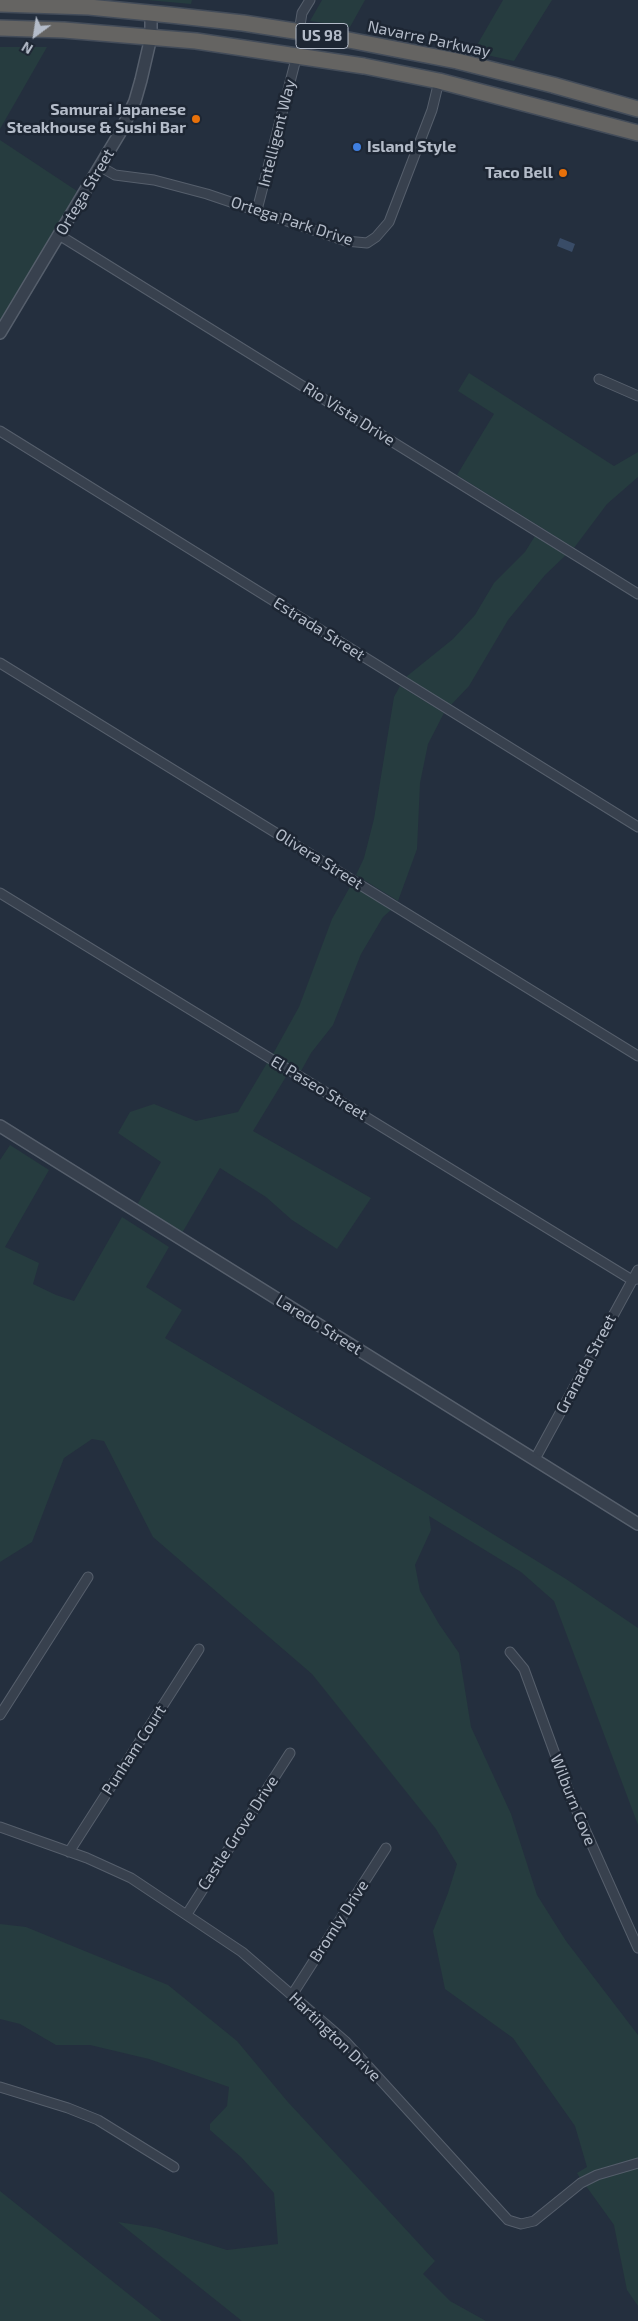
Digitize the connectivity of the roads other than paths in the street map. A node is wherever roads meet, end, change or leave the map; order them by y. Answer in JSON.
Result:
{"nodes":[{"id":1,"x":310,"y":0,"type":"edge"},
{"id":2,"x":0,"y":4,"type":"edge"},
{"id":3,"x":151,"y":13,"type":"junction"},
{"id":4,"x":0,"y":28,"type":"edge"},
{"id":5,"x":299,"y":32,"type":"junction"},
{"id":6,"x":151,"y":37,"type":"junction"},
{"id":7,"x":297,"y":55,"type":"junction"},
{"id":8,"x":439,"y":81,"type":"junction"},
{"id":9,"x":604,"y":99,"type":"junction"},
{"id":10,"x":638,"y":110,"type":"edge"},
{"id":11,"x":579,"y":116,"type":"junction"},
{"id":12,"x":638,"y":118,"type":"edge"},
{"id":13,"x":632,"y":131,"type":"edge"},
{"id":14,"x":101,"y":167,"type":"junction"},
{"id":15,"x":258,"y":210,"type":"junction"},
{"id":16,"x":59,"y":235,"type":"junction"},
{"id":17,"x":0,"y":333,"type":"edge"},
{"id":18,"x":599,"y":379,"type":"dead end"},
{"id":19,"x":638,"y":396,"type":"edge"},
{"id":20,"x":0,"y":431,"type":"edge"},
{"id":21,"x":638,"y":594,"type":"edge"},
{"id":22,"x":0,"y":663,"type":"edge"},
{"id":23,"x":638,"y":827,"type":"edge"},
{"id":24,"x":0,"y":893,"type":"edge"},
{"id":25,"x":638,"y":1056,"type":"edge"},
{"id":26,"x":0,"y":1126,"type":"edge"},
{"id":27,"x":638,"y":1270,"type":"edge"},
{"id":28,"x":635,"y":1279,"type":"edge"},
{"id":29,"x":535,"y":1459,"type":"junction"},
{"id":30,"x":638,"y":1524,"type":"edge"},
{"id":31,"x":88,"y":1577,"type":"dead end"},
{"id":32,"x":199,"y":1649,"type":"dead end"},
{"id":33,"x":510,"y":1652,"type":"dead end"},
{"id":34,"x":0,"y":1715,"type":"edge"},
{"id":35,"x":290,"y":1753,"type":"dead end"},
{"id":36,"x":0,"y":1827,"type":"edge"},
{"id":37,"x":386,"y":1848,"type":"dead end"},
{"id":38,"x":69,"y":1852,"type":"junction"},
{"id":39,"x":186,"y":1914,"type":"junction"},
{"id":40,"x":638,"y":1948,"type":"edge"},
{"id":41,"x":292,"y":1995,"type":"junction"},
{"id":42,"x":0,"y":2087,"type":"edge"},
{"id":43,"x":638,"y":2163,"type":"edge"},
{"id":44,"x":174,"y":2167,"type":"dead end"}],
"edges":[{"from":1,"to":5,"type":"street"},
{"from":2,"to":3,"type":"highway","name":"Navarre Parkway","number":"US 98"},
{"from":3,"to":5,"type":"highway","name":"Navarre Parkway","number":"US 98"},
{"from":3,"to":6,"type":"street","name":"Ortega Street"},
{"from":4,"to":6,"type":"highway","number":"US 98"},
{"from":5,"to":9,"type":"highway","name":"Navarre Parkway","number":"US 98"},
{"from":6,"to":7,"type":"highway","number":"US 98"},
{"from":6,"to":14,"type":"street","name":"Ortega Street"},
{"from":7,"to":8,"type":"highway","number":"US 98"},
{"from":7,"to":15,"type":"street","name":"Intelligent Way"},
{"from":8,"to":11,"type":"highway","number":"US 98"},
{"from":8,"to":15,"type":"street","name":"Ortega Park Drive"},
{"from":9,"to":10,"type":"highway","name":"Navarre Parkway","number":"US 98"},
{"from":9,"to":11,"type":"highway"},
{"from":11,"to":13,"type":"highway","number":"US 98"},
{"from":12,"to":13,"type":"highway"},
{"from":14,"to":15,"type":"street","name":"Ortega Park Drive"},
{"from":14,"to":16,"type":"street","name":"Ortega Street"},
{"from":16,"to":17,"type":"street","name":"Ortega Street"},
{"from":16,"to":21,"type":"street","name":"Rio Vista Drive"},
{"from":18,"to":19,"type":"street"},
{"from":20,"to":23,"type":"street","name":"Estrada Street"},
{"from":22,"to":25,"type":"street","name":"Olivera Street"},
{"from":24,"to":28,"type":"street","name":"El Paseo Street"},
{"from":26,"to":29,"type":"street","name":"Laredo Street"},
{"from":27,"to":28,"type":"street","name":"Granada Street"},
{"from":28,"to":29,"type":"street","name":"Granada Street"},
{"from":29,"to":30,"type":"street","name":"Laredo Street"},
{"from":31,"to":34,"type":"street"},
{"from":32,"to":38,"type":"street","name":"Punham Court"},
{"from":33,"to":40,"type":"street","name":"Wilburn Cove"},
{"from":35,"to":39,"type":"street","name":"Castle Grove Drive"},
{"from":36,"to":38,"type":"street","name":"Hartington Drive"},
{"from":37,"to":41,"type":"street","name":"Bromly Drive"},
{"from":38,"to":39,"type":"street","name":"Hartington Drive"},
{"from":39,"to":41,"type":"street","name":"Hartington Drive"},
{"from":41,"to":43,"type":"street","name":"Hartington Drive"},
{"from":42,"to":44,"type":"street"}]}
